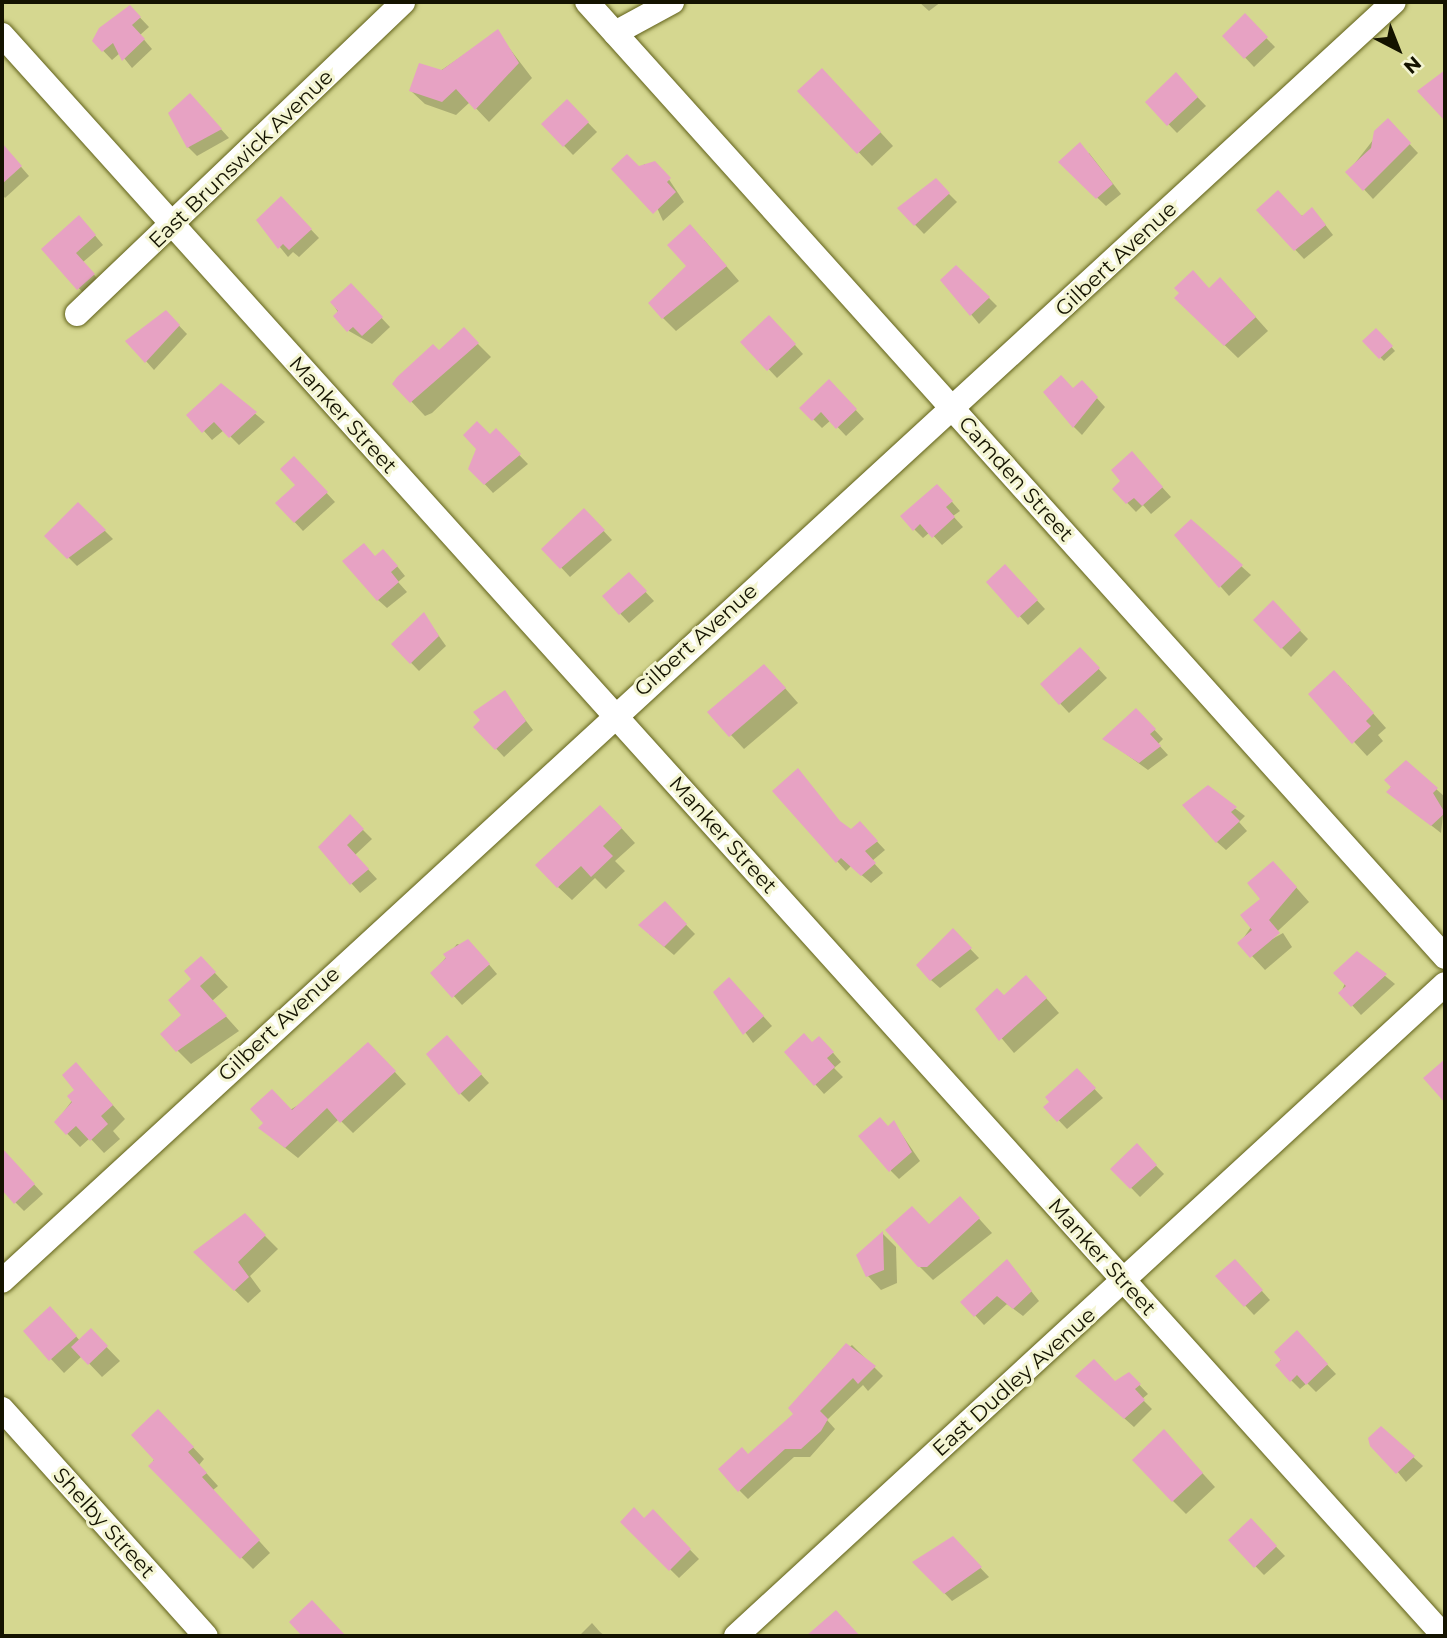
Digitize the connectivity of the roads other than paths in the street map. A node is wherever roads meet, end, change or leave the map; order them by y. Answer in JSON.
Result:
{"nodes":[{"id":1,"x":403,"y":2,"type":"edge"},
{"id":2,"x":587,"y":2,"type":"edge"},
{"id":3,"x":672,"y":2,"type":"edge"},
{"id":4,"x":1394,"y":2,"type":"edge"},
{"id":5,"x":615,"y":33,"type":"junction"},
{"id":6,"x":2,"y":35,"type":"edge"},
{"id":7,"x":173,"y":226,"type":"junction"},
{"id":8,"x":77,"y":314,"type":"dead end"},
{"id":9,"x":953,"y":409,"type":"junction"},
{"id":10,"x":614,"y":714,"type":"junction"},
{"id":11,"x":1445,"y":957,"type":"edge"},
{"id":12,"x":1445,"y":984,"type":"edge"},
{"id":13,"x":2,"y":1281,"type":"edge"},
{"id":14,"x":1124,"y":1281,"type":"junction"},
{"id":15,"x":2,"y":1409,"type":"edge"},
{"id":16,"x":206,"y":1636,"type":"edge"},
{"id":17,"x":736,"y":1636,"type":"edge"},
{"id":18,"x":1444,"y":1636,"type":"edge"}],
"edges":[{"from":1,"to":7,"type":"street","name":"East Brunswick Avenue"},
{"from":2,"to":5,"type":"street","name":"Camden Street"},
{"from":3,"to":5,"type":"street"},
{"from":4,"to":9,"type":"street","name":"Gilbert Avenue"},
{"from":5,"to":9,"type":"street","name":"Camden Street"},
{"from":6,"to":7,"type":"street","name":"Manker Street"},
{"from":7,"to":8,"type":"street","name":"East Brunswick Avenue"},
{"from":7,"to":10,"type":"street","name":"Manker Street"},
{"from":9,"to":10,"type":"street","name":"Gilbert Avenue"},
{"from":9,"to":11,"type":"street","name":"Camden Street"},
{"from":10,"to":13,"type":"street","name":"Gilbert Avenue"},
{"from":10,"to":14,"type":"street","name":"Manker Street"},
{"from":12,"to":14,"type":"street","name":"East Dudley Avenue"},
{"from":14,"to":17,"type":"street","name":"East Dudley Avenue"},
{"from":14,"to":18,"type":"street","name":"Manker Street"},
{"from":15,"to":16,"type":"street","name":"Shelby Street"}]}
